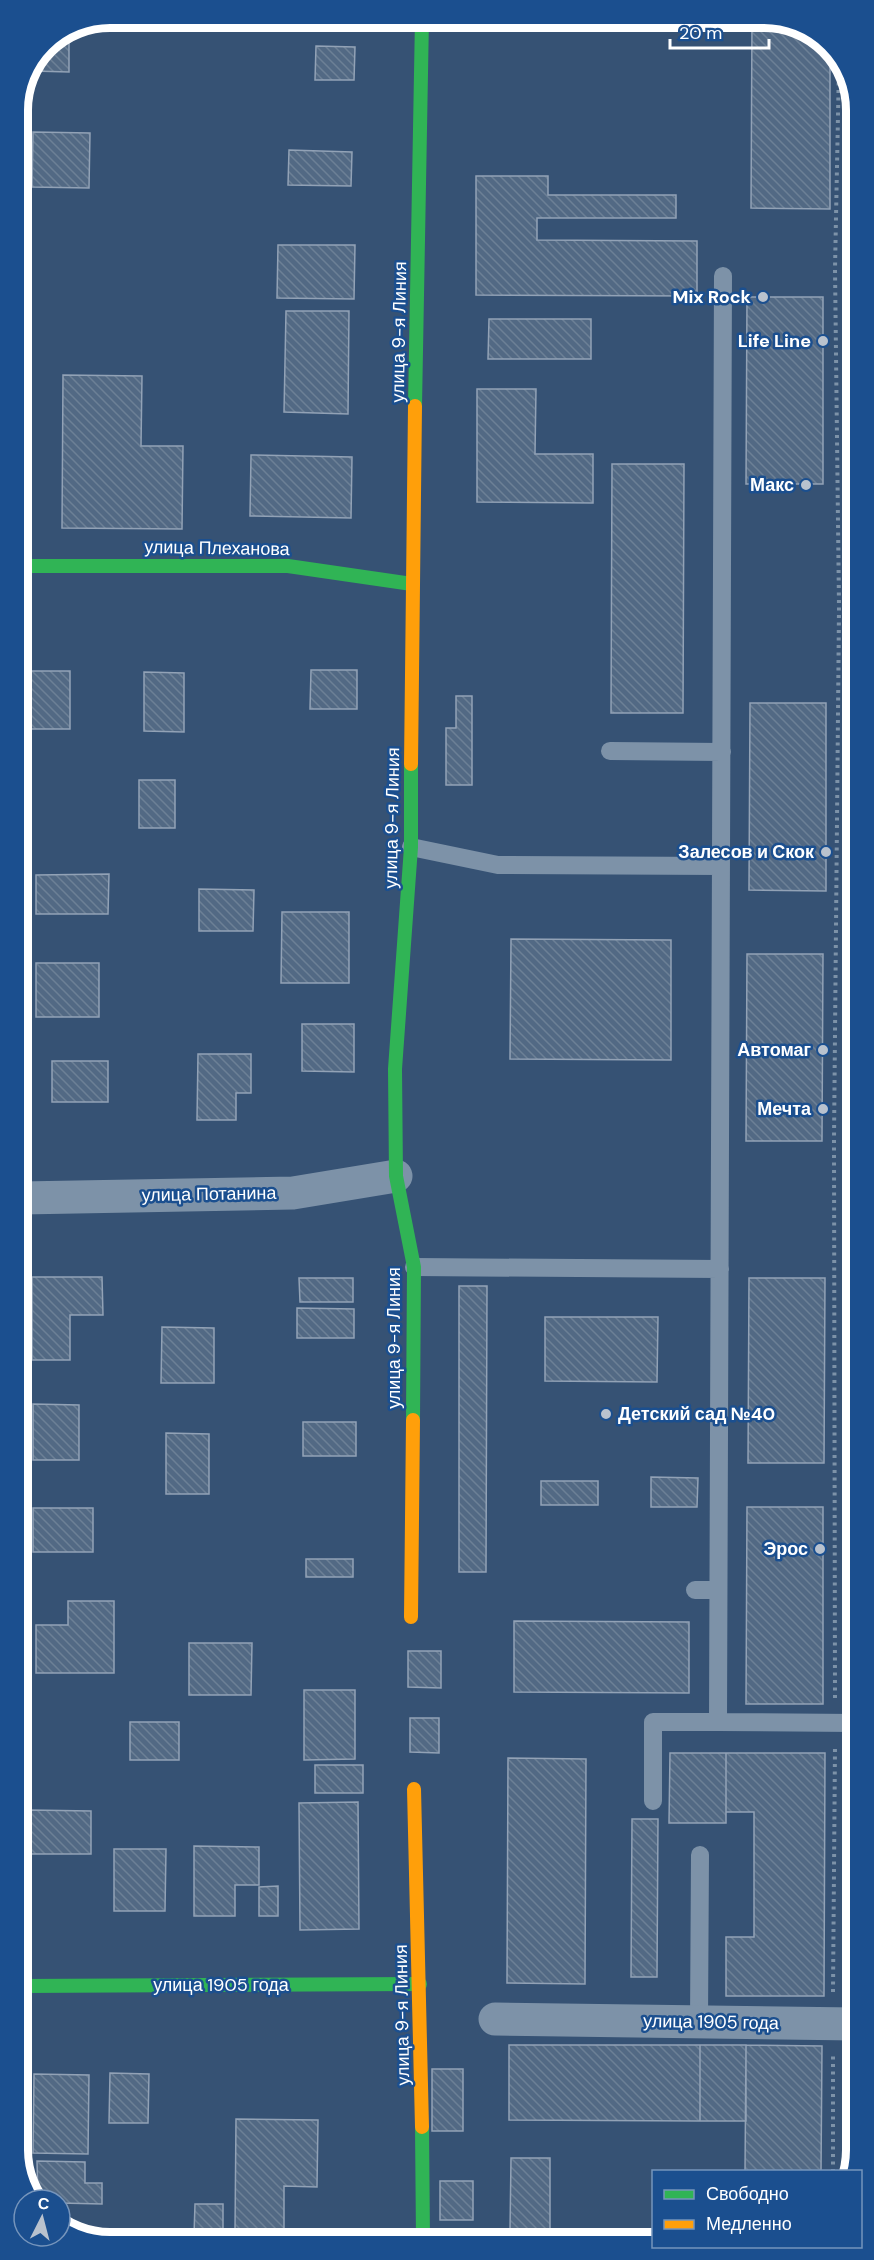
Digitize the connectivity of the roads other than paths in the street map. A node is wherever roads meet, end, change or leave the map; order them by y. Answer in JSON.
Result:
{"nodes":[{"id":1,"x":422,"y":28,"type":"edge"},
{"id":2,"x":723,"y":276,"type":"dead end"},
{"id":3,"x":29,"y":566,"type":"edge"},
{"id":4,"x":412,"y":584,"type":"junction"},
{"id":5,"x":610,"y":751,"type":"dead end"},
{"id":6,"x":722,"y":752,"type":"junction"},
{"id":7,"x":411,"y":847,"type":"junction"},
{"id":8,"x":721,"y":866,"type":"junction"},
{"id":9,"x":396,"y":1176,"type":"junction"},
{"id":10,"x":28,"y":1198,"type":"edge"},
{"id":11,"x":414,"y":1267,"type":"junction"},
{"id":12,"x":720,"y":1269,"type":"junction"},
{"id":13,"x":695,"y":1590,"type":"dead end"},
{"id":14,"x":718,"y":1590,"type":"junction"},
{"id":15,"x":411,"y":1617,"type":"dead end"},
{"id":16,"x":718,"y":1722,"type":"junction"},
{"id":17,"x":846,"y":1723,"type":"edge"},
{"id":18,"x":414,"y":1789,"type":"dead end"},
{"id":19,"x":653,"y":1801,"type":"dead end"},
{"id":20,"x":700,"y":1855,"type":"dead end"},
{"id":21,"x":420,"y":1984,"type":"junction"},
{"id":22,"x":28,"y":1986,"type":"edge"},
{"id":23,"x":495,"y":2019,"type":"dead end"},
{"id":24,"x":699,"y":2022,"type":"junction"},
{"id":25,"x":844,"y":2024,"type":"edge"},
{"id":26,"x":423,"y":2231,"type":"edge"}],
"edges":[{"from":1,"to":4,"type":"street","name":"улица 9-я Линия"},
{"from":2,"to":6,"type":"lane"},
{"from":3,"to":4,"type":"street","name":"улица Плеханова"},
{"from":4,"to":7,"type":"street","name":"улица 9-я Линия"},
{"from":5,"to":6,"type":"lane"},
{"from":6,"to":8,"type":"lane"},
{"from":7,"to":8,"type":"lane"},
{"from":7,"to":9,"type":"street","name":"улица 9-я Линия"},
{"from":8,"to":12,"type":"lane"},
{"from":9,"to":10,"type":"street","name":"улица Потанина"},
{"from":9,"to":11,"type":"street","name":"улица 9-я Линия"},
{"from":11,"to":12,"type":"lane"},
{"from":11,"to":15,"type":"street","name":"улица 9-я Линия"},
{"from":12,"to":14,"type":"lane"},
{"from":13,"to":14,"type":"lane"},
{"from":14,"to":16,"type":"lane"},
{"from":16,"to":17,"type":"lane"},
{"from":16,"to":19,"type":"lane"},
{"from":18,"to":21,"type":"street","name":"улица 9-я Линия"},
{"from":20,"to":24,"type":"lane"},
{"from":21,"to":22,"type":"street","name":"улица 1905 года"},
{"from":21,"to":26,"type":"street","name":"улица 9-я Линия"},
{"from":23,"to":24,"type":"street","name":"улица 1905 года"},
{"from":24,"to":25,"type":"street","name":"улица 1905 года"}]}
